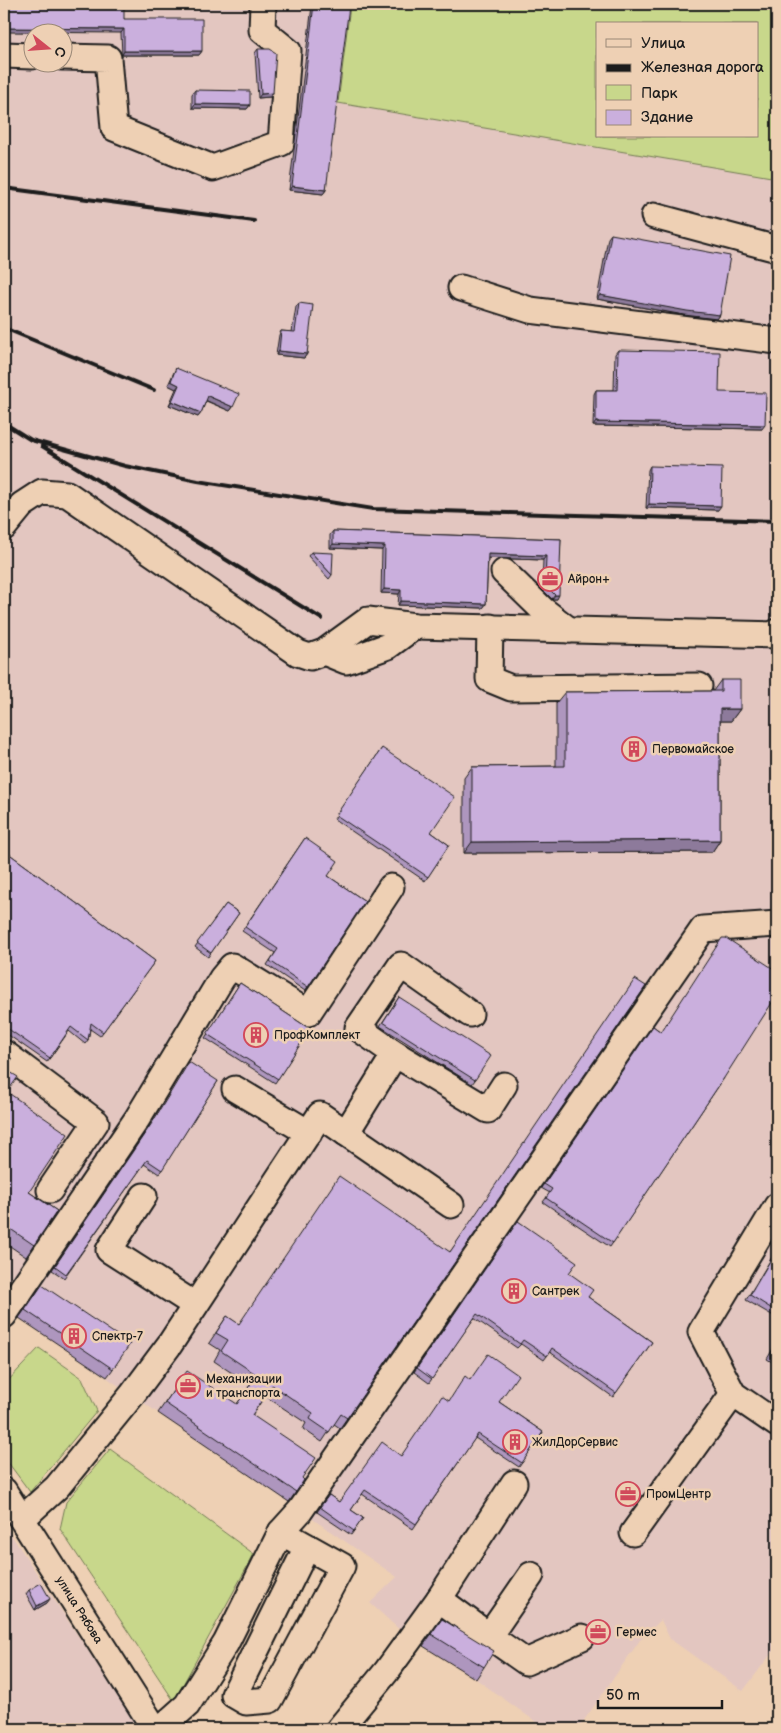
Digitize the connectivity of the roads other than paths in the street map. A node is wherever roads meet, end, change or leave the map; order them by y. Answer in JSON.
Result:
{"nodes":[{"id":1,"x":263,"y":4,"type":"edge"},
{"id":2,"x":4,"y":56,"type":"edge"},
{"id":3,"x":22,"y":56,"type":"edge"},
{"id":4,"x":72,"y":57,"type":"edge"},
{"id":5,"x":654,"y":216,"type":"dead end"},
{"id":6,"x":777,"y":249,"type":"edge"},
{"id":7,"x":461,"y":288,"type":"dead end"},
{"id":8,"x":777,"y":341,"type":"edge"},
{"id":9,"x":4,"y":527,"type":"edge"},
{"id":10,"x":504,"y":572,"type":"dead end"},
{"id":11,"x":490,"y":627,"type":"junction"},
{"id":12,"x":569,"y":630,"type":"junction"},
{"id":13,"x":777,"y":633,"type":"edge"},
{"id":14,"x":700,"y":686,"type":"dead end"},
{"id":15,"x":391,"y":887,"type":"dead end"},
{"id":16,"x":777,"y":924,"type":"edge"},
{"id":17,"x":470,"y":1014,"type":"dead end"},
{"id":18,"x":4,"y":1053,"type":"edge"},
{"id":19,"x":395,"y":1054,"type":"junction"},
{"id":20,"x":504,"y":1085,"type":"dead end"},
{"id":21,"x":235,"y":1089,"type":"dead end"},
{"id":22,"x":309,"y":1133,"type":"junction"},
{"id":23,"x":346,"y":1133,"type":"junction"},
{"id":24,"x":50,"y":1190,"type":"dead end"},
{"id":25,"x":144,"y":1196,"type":"dead end"},
{"id":26,"x":451,"y":1205,"type":"dead end"},
{"id":27,"x":777,"y":1206,"type":"edge"},
{"id":28,"x":195,"y":1305,"type":"junction"},
{"id":29,"x":4,"y":1315,"type":"edge"},
{"id":30,"x":733,"y":1394,"type":"junction"},
{"id":31,"x":777,"y":1424,"type":"edge"},
{"id":32,"x":514,"y":1482,"type":"dead end"},
{"id":33,"x":4,"y":1491,"type":"edge"},
{"id":34,"x":22,"y":1519,"type":"junction"},
{"id":35,"x":281,"y":1532,"type":"junction"},
{"id":36,"x":633,"y":1533,"type":"dead end"},
{"id":37,"x":307,"y":1546,"type":"junction"},
{"id":38,"x":531,"y":1575,"type":"dead end"},
{"id":39,"x":439,"y":1599,"type":"junction"},
{"id":40,"x":489,"y":1636,"type":"junction"},
{"id":41,"x":582,"y":1637,"type":"dead end"},
{"id":42,"x":155,"y":1729,"type":"edge"},
{"id":43,"x":160,"y":1729,"type":"edge"},
{"id":44,"x":339,"y":1729,"type":"edge"}],
"edges":[{"from":1,"to":4,"type":"street"},
{"from":2,"to":3,"type":"street"},
{"from":5,"to":6,"type":"street"},
{"from":7,"to":8,"type":"street"},
{"from":9,"to":11,"type":"street"},
{"from":10,"to":12,"type":"street"},
{"from":11,"to":12,"type":"street"},
{"from":11,"to":14,"type":"street"},
{"from":12,"to":13,"type":"street"},
{"from":15,"to":29,"type":"street"},
{"from":16,"to":35,"type":"street"},
{"from":17,"to":19,"type":"street"},
{"from":18,"to":24,"type":"street"},
{"from":19,"to":20,"type":"street"},
{"from":19,"to":23,"type":"street"},
{"from":21,"to":22,"type":"street"},
{"from":22,"to":23,"type":"street"},
{"from":22,"to":28,"type":"street"},
{"from":23,"to":26,"type":"street"},
{"from":25,"to":28,"type":"street"},
{"from":27,"to":30,"type":"street"},
{"from":28,"to":34,"type":"street"},
{"from":30,"to":31,"type":"street"},
{"from":30,"to":36,"type":"street"},
{"from":32,"to":39,"type":"street"},
{"from":33,"to":34,"type":"street","name":"улица Рябова"},
{"from":34,"to":42,"type":"street","name":"улица Рябова"},
{"from":35,"to":37,"type":"street"},
{"from":35,"to":43,"type":"street"},
{"from":37,"to":37,"type":"street"},
{"from":38,"to":40,"type":"street"},
{"from":39,"to":40,"type":"street"},
{"from":39,"to":44,"type":"street"},
{"from":40,"to":41,"type":"street"}]}
